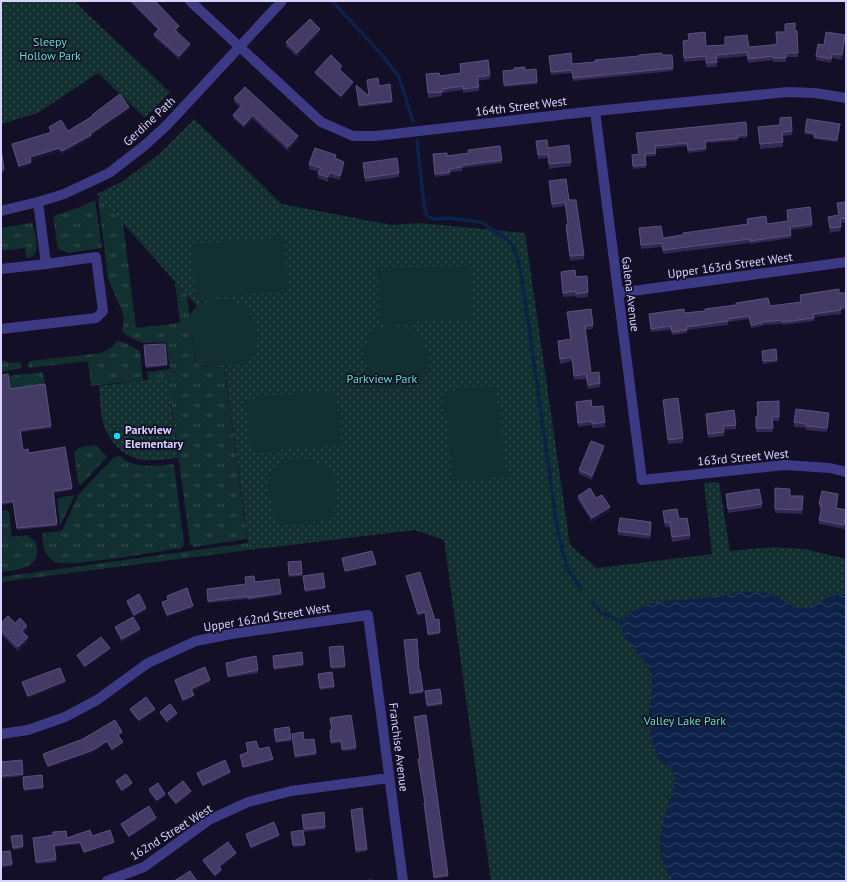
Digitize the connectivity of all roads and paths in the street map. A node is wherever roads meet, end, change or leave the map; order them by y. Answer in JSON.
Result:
{"nodes":[{"id":1,"x":190,"y":1,"type":"edge"},
{"id":2,"x":282,"y":1,"type":"edge"},
{"id":3,"x":239,"y":47,"type":"junction"},
{"id":4,"x":842,"y":97,"type":"edge"},
{"id":5,"x":595,"y":111,"type":"junction"},
{"id":6,"x":38,"y":202,"type":"junction"},
{"id":7,"x":1,"y":211,"type":"edge"},
{"id":8,"x":846,"y":262,"type":"edge"},
{"id":9,"x":46,"y":264,"type":"junction"},
{"id":10,"x":1,"y":269,"type":"edge"},
{"id":11,"x":618,"y":293,"type":"junction"},
{"id":12,"x":1,"y":329,"type":"edge"},
{"id":13,"x":846,"y":472,"type":"edge"},
{"id":14,"x":642,"y":480,"type":"joint"},
{"id":15,"x":368,"y":616,"type":"joint"},
{"id":16,"x":1,"y":734,"type":"edge"},
{"id":17,"x":390,"y":778,"type":"junction"},
{"id":18,"x":107,"y":881,"type":"edge"},
{"id":19,"x":403,"y":881,"type":"edge"}],
"edges":[{"from":1,"to":3,"type":"street","name":"164th Street West"},
{"from":2,"to":3,"type":"street","name":"Gerdine Path"},
{"from":3,"to":5,"type":"street","name":"164th Street West"},
{"from":3,"to":6,"type":"street","name":"Gerdine Path"},
{"from":4,"to":5,"type":"street","name":"164th Street West"},
{"from":5,"to":11,"type":"street","name":"Galena Avenue"},
{"from":6,"to":7,"type":"street","name":"Gerdine Path"},
{"from":6,"to":9,"type":"street"},
{"from":8,"to":11,"type":"street","name":"Upper 163rd Street West"},
{"from":9,"to":10,"type":"street"},
{"from":9,"to":12,"type":"street"},
{"from":11,"to":14,"type":"street","name":"Galena Avenue"},
{"from":13,"to":14,"type":"street","name":"163rd Street West"},
{"from":15,"to":16,"type":"street","name":"Upper 162nd Street West"},
{"from":15,"to":17,"type":"street","name":"Franchise Avenue"},
{"from":17,"to":18,"type":"street","name":"162nd Street West"},
{"from":17,"to":19,"type":"street","name":"Franchise Avenue"}]}
